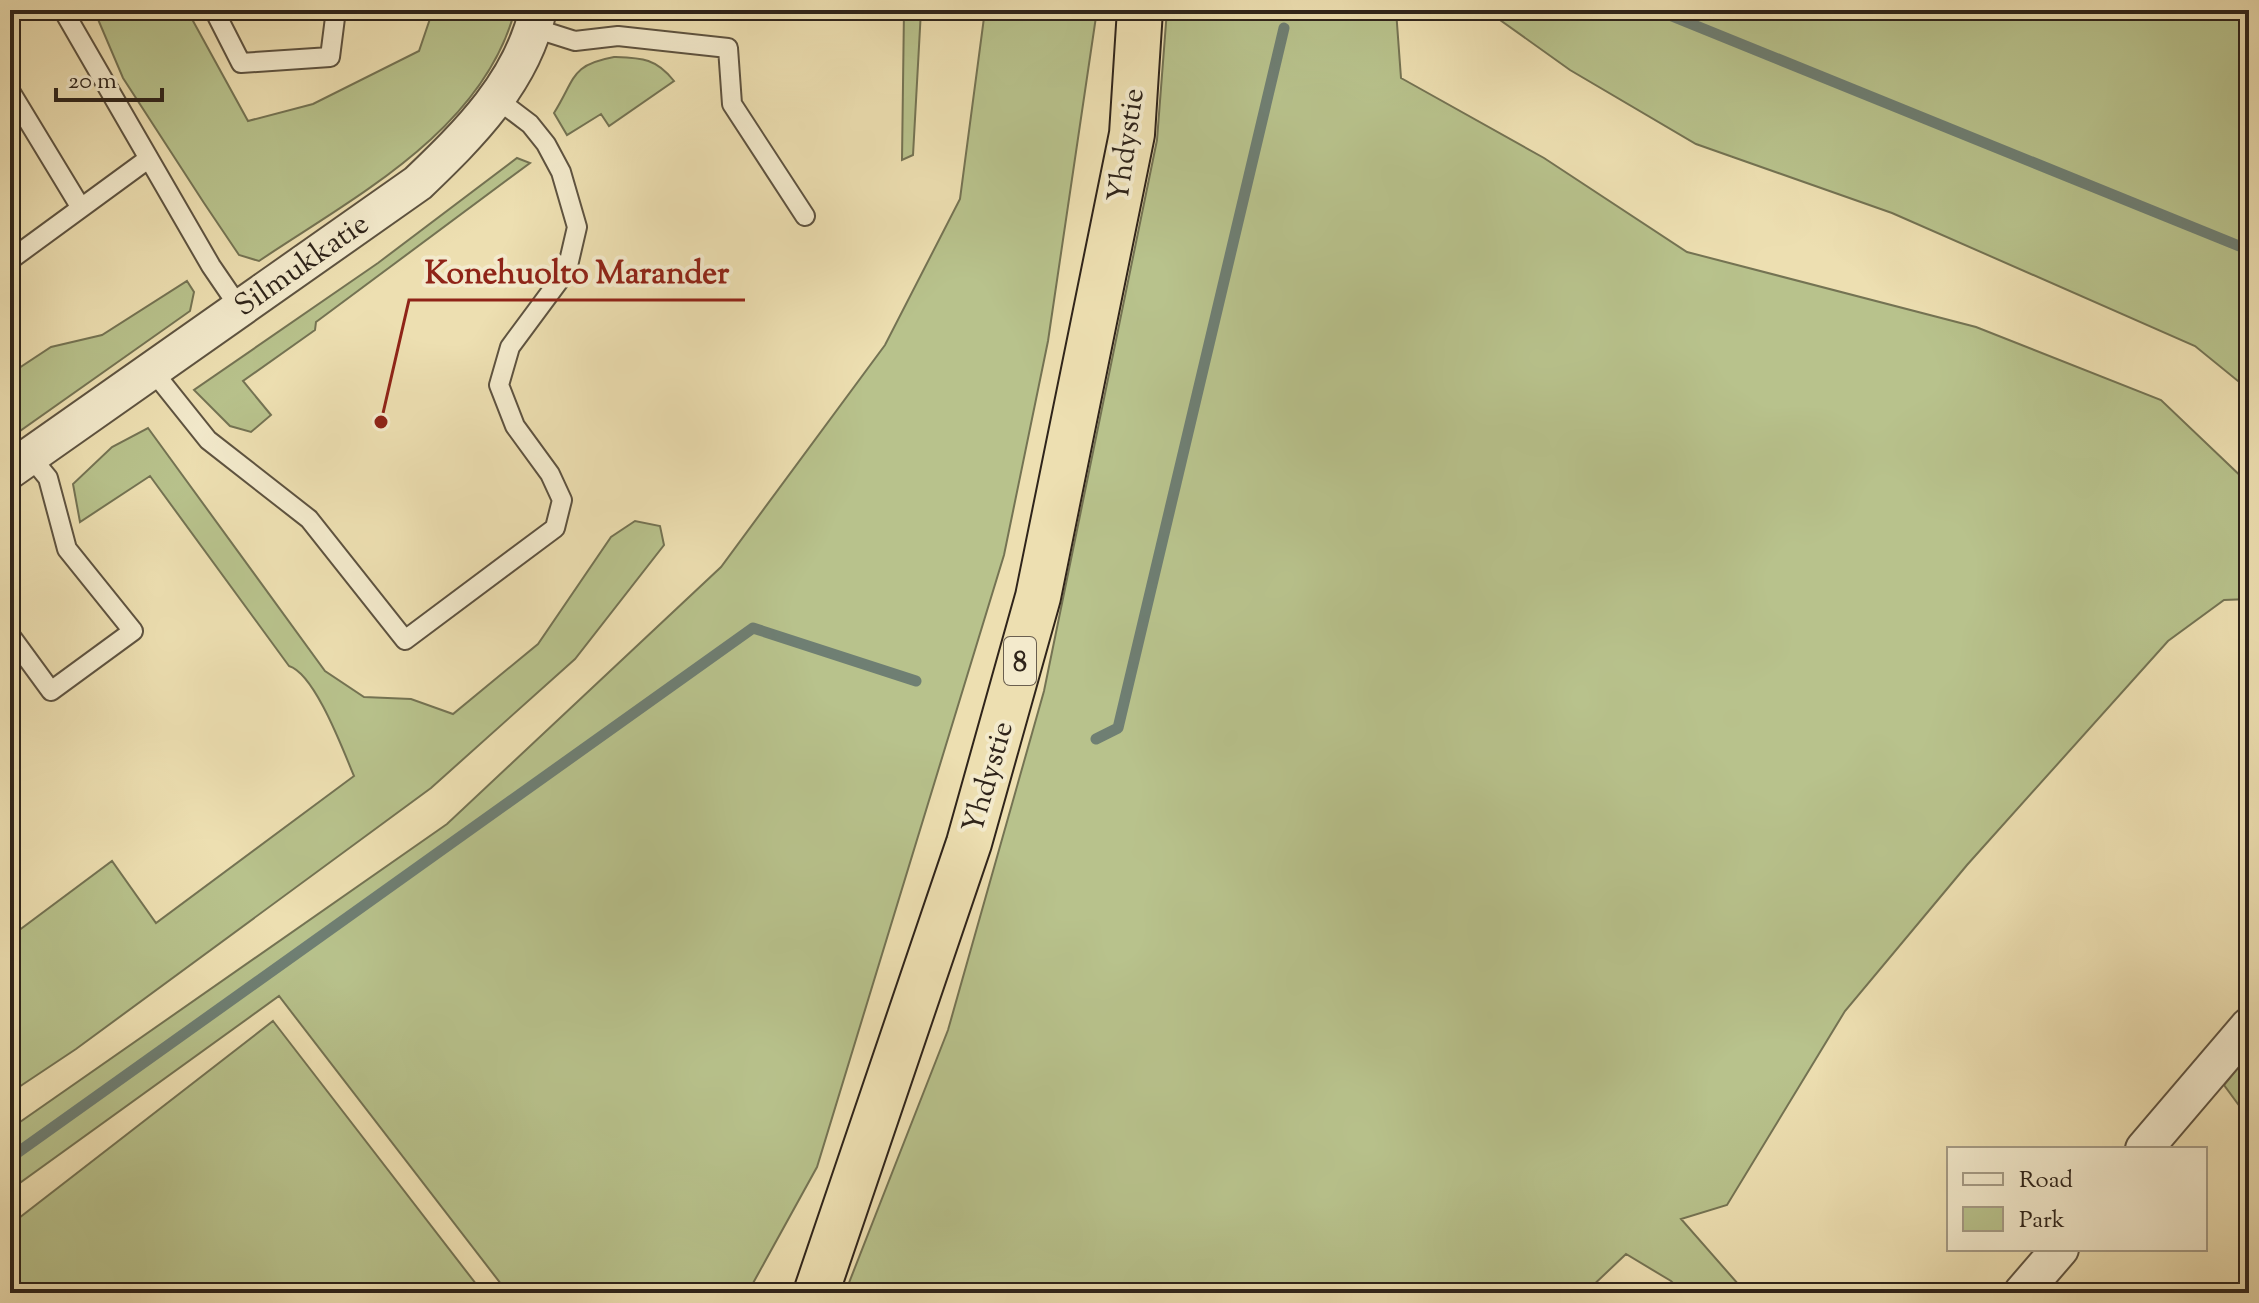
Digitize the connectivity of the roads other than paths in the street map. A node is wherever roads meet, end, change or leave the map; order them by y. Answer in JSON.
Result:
{"nodes":[{"id":1,"x":63,"y":10,"type":"edge"},
{"id":2,"x":214,"y":10,"type":"edge"},
{"id":3,"x":336,"y":10,"type":"edge"},
{"id":4,"x":1140,"y":10,"type":"edge"},
{"id":5,"x":536,"y":19,"type":"edge"},
{"id":6,"x":10,"y":91,"type":"edge"},
{"id":7,"x":497,"y":99,"type":"junction"},
{"id":8,"x":148,"y":159,"type":"junction"},
{"id":9,"x":81,"y":208,"type":"junction"},
{"id":10,"x":805,"y":216,"type":"dead end"},
{"id":11,"x":10,"y":260,"type":"edge"},
{"id":12,"x":239,"y":307,"type":"junction"},
{"id":13,"x":152,"y":370,"type":"junction"},
{"id":14,"x":20,"y":463,"type":"edge"},
{"id":15,"x":10,"y":635,"type":"edge"},
{"id":16,"x":2249,"y":1026,"type":"edge"},
{"id":17,"x":2146,"y":1147,"type":"edge"},
{"id":18,"x":2058,"y":1251,"type":"edge"},
{"id":19,"x":816,"y":1293,"type":"edge"},
{"id":20,"x":2022,"y":1293,"type":"edge"}],
"edges":[{"from":1,"to":8,"type":"lane"},
{"from":2,"to":3,"type":"lane"},
{"from":4,"to":19,"type":"highway","name":"Yhdystie","number":"8"},
{"from":5,"to":7,"type":"street","name":"Silmukkatie"},
{"from":5,"to":10,"type":"lane"},
{"from":6,"to":9,"type":"lane"},
{"from":7,"to":12,"type":"street","name":"Silmukkatie"},
{"from":7,"to":13,"type":"lane"},
{"from":8,"to":9,"type":"lane"},
{"from":8,"to":12,"type":"lane"},
{"from":9,"to":11,"type":"lane"},
{"from":12,"to":13,"type":"street","name":"Silmukkatie"},
{"from":13,"to":14,"type":"street","name":"Silmukkatie"},
{"from":14,"to":15,"type":"lane"},
{"from":16,"to":17,"type":"street"},
{"from":18,"to":20,"type":"street"}]}
